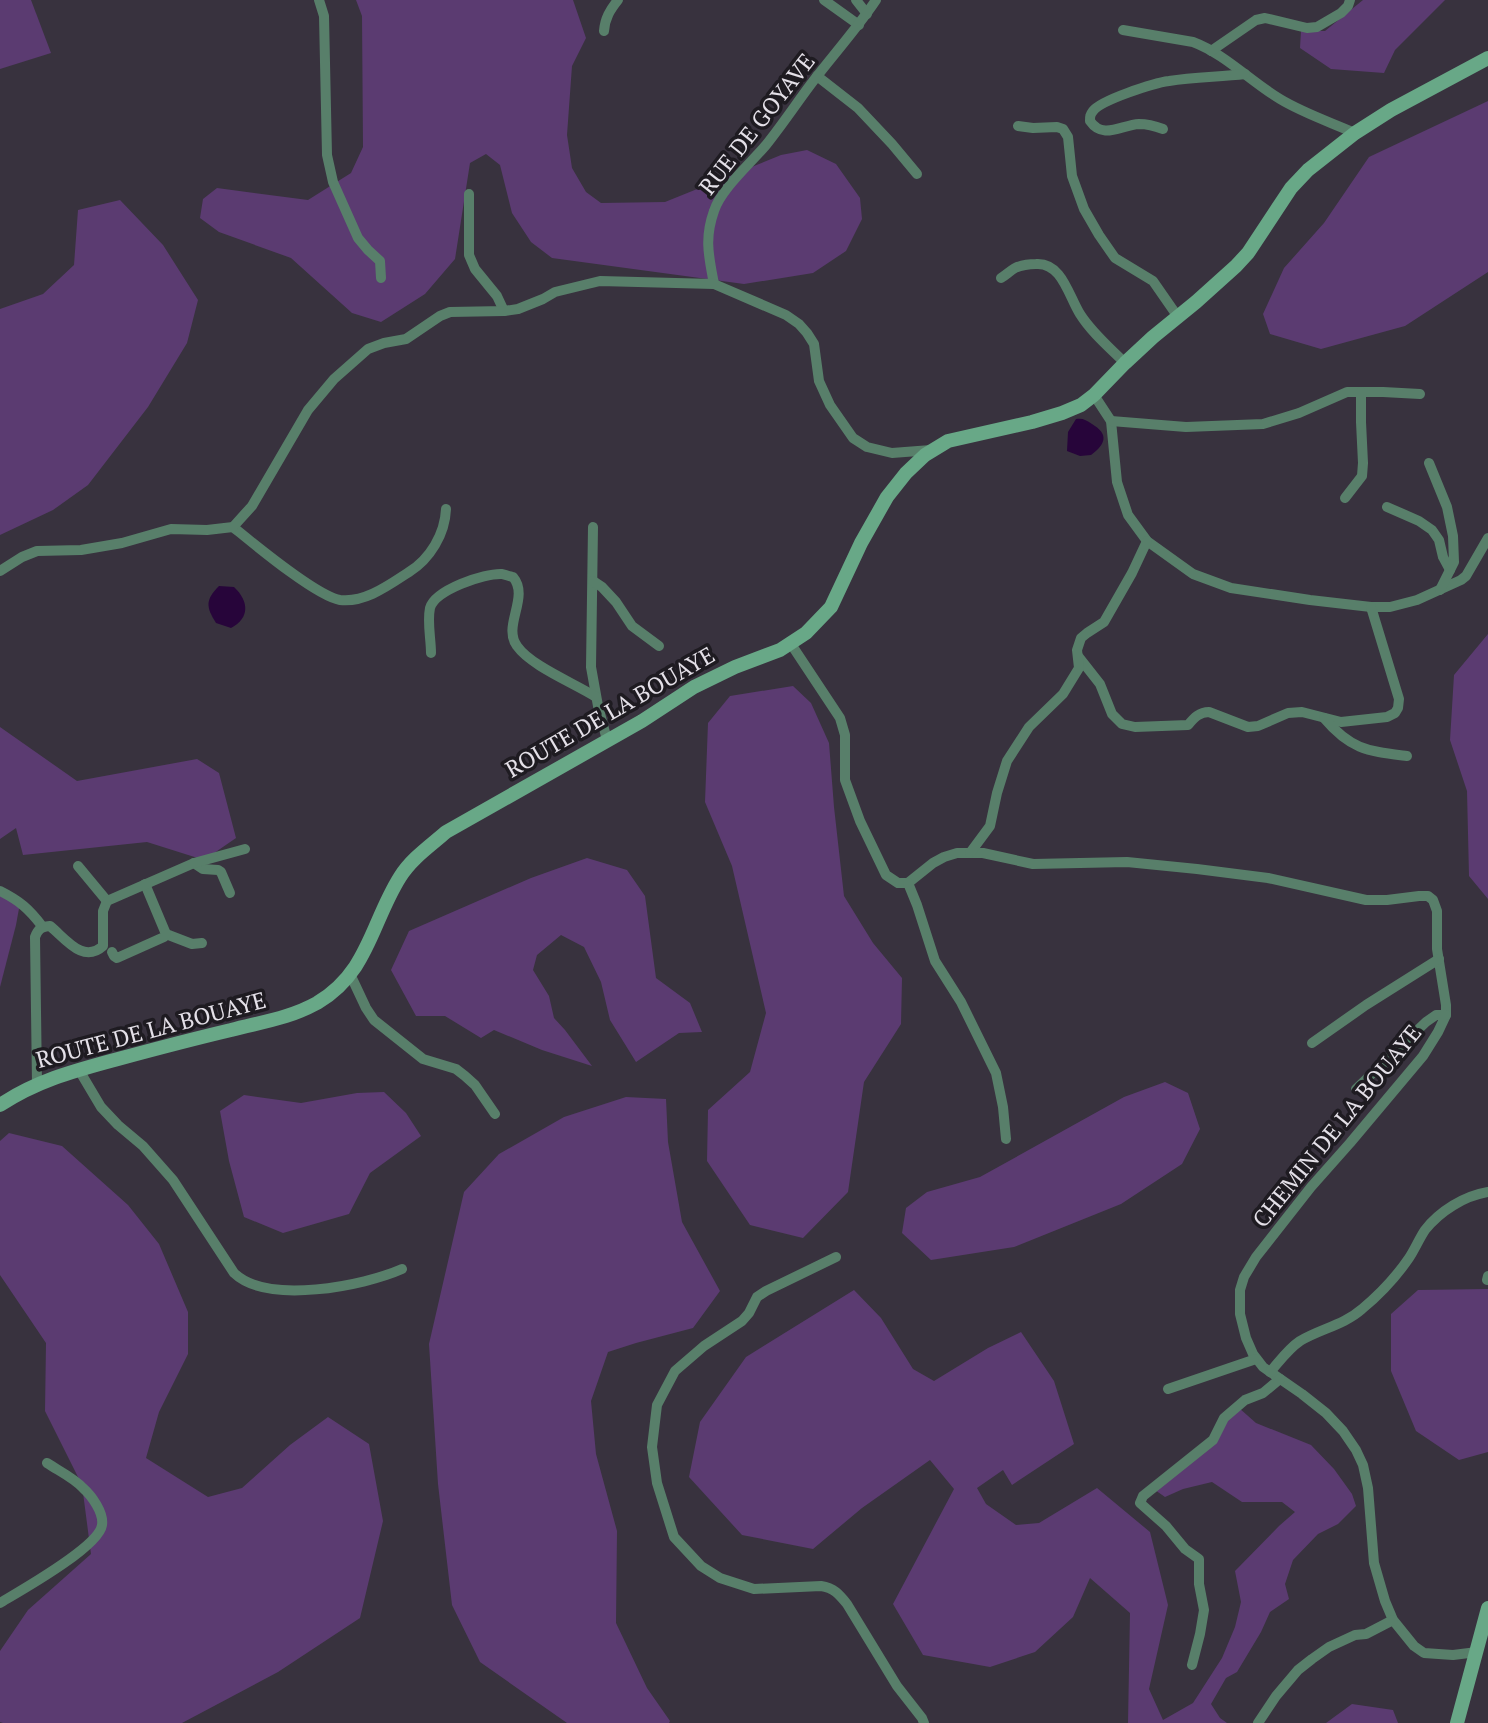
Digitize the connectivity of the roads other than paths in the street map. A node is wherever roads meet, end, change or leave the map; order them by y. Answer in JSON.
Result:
{"nodes":[{"id":1,"x":319,"y":0,"type":"edge"},
{"id":2,"x":618,"y":0,"type":"edge"},
{"id":3,"x":824,"y":0,"type":"edge"},
{"id":4,"x":856,"y":0,"type":"edge"},
{"id":5,"x":876,"y":0,"type":"edge"},
{"id":6,"x":1350,"y":0,"type":"edge"},
{"id":7,"x":867,"y":14,"type":"junction"},
{"id":8,"x":859,"y":25,"type":"junction"},
{"id":9,"x":1123,"y":30,"type":"dead end"},
{"id":10,"x":604,"y":31,"type":"dead end"},
{"id":11,"x":1211,"y":51,"type":"junction"},
{"id":12,"x":1488,"y":58,"type":"edge"},
{"id":13,"x":1246,"y":74,"type":"junction"},
{"id":14,"x":817,"y":76,"type":"junction"},
{"id":15,"x":1018,"y":126,"type":"dead end"},
{"id":16,"x":1163,"y":129,"type":"dead end"},
{"id":17,"x":1354,"y":133,"type":"junction"},
{"id":18,"x":916,"y":174,"type":"dead end"},
{"id":19,"x":469,"y":194,"type":"dead end"},
{"id":20,"x":381,"y":278,"type":"dead end"},
{"id":21,"x":1001,"y":278,"type":"dead end"},
{"id":22,"x":714,"y":284,"type":"junction"},
{"id":23,"x":504,"y":311,"type":"junction"},
{"id":24,"x":1178,"y":317,"type":"junction"},
{"id":25,"x":1125,"y":363,"type":"junction"},
{"id":26,"x":1361,"y":392,"type":"junction"},
{"id":27,"x":1420,"y":394,"type":"dead end"},
{"id":28,"x":1094,"y":395,"type":"junction"},
{"id":29,"x":1111,"y":421,"type":"junction"},
{"id":30,"x":932,"y":450,"type":"junction"},
{"id":31,"x":1429,"y":463,"type":"dead end"},
{"id":32,"x":1345,"y":498,"type":"dead end"},
{"id":33,"x":1387,"y":507,"type":"dead end"},
{"id":34,"x":446,"y":509,"type":"dead end"},
{"id":35,"x":233,"y":527,"type":"junction"},
{"id":36,"x":593,"y":527,"type":"dead end"},
{"id":37,"x":1488,"y":538,"type":"edge"},
{"id":38,"x":1147,"y":541,"type":"junction"},
{"id":39,"x":1450,"y":570,"type":"junction"},
{"id":40,"x":0,"y":571,"type":"edge"},
{"id":41,"x":593,"y":581,"type":"junction"},
{"id":42,"x":1440,"y":590,"type":"junction"},
{"id":43,"x":1371,"y":607,"type":"junction"},
{"id":44,"x":791,"y":643,"type":"junction"},
{"id":45,"x":659,"y":646,"type":"dead end"},
{"id":46,"x":431,"y":653,"type":"dead end"},
{"id":47,"x":1077,"y":656,"type":"junction"},
{"id":48,"x":596,"y":697,"type":"junction"},
{"id":49,"x":1323,"y":718,"type":"junction"},
{"id":50,"x":607,"y":740,"type":"junction"},
{"id":51,"x":1407,"y":756,"type":"dead end"},
{"id":52,"x":245,"y":849,"type":"dead end"},
{"id":53,"x":970,"y":853,"type":"junction"},
{"id":54,"x":194,"y":863,"type":"junction"},
{"id":55,"x":78,"y":866,"type":"dead end"},
{"id":56,"x":908,"y":883,"type":"junction"},
{"id":57,"x":145,"y":884,"type":"junction"},
{"id":58,"x":0,"y":891,"type":"edge"},
{"id":59,"x":230,"y":893,"type":"dead end"},
{"id":60,"x":107,"y":901,"type":"junction"},
{"id":61,"x":42,"y":926,"type":"junction"},
{"id":62,"x":166,"y":934,"type":"junction"},
{"id":63,"x":202,"y":943,"type":"dead end"},
{"id":64,"x":113,"y":952,"type":"dead end"},
{"id":65,"x":1439,"y":959,"type":"junction"},
{"id":66,"x":350,"y":974,"type":"junction"},
{"id":67,"x":1446,"y":1014,"type":"junction"},
{"id":68,"x":1312,"y":1043,"type":"dead end"},
{"id":69,"x":79,"y":1070,"type":"junction"},
{"id":70,"x":37,"y":1084,"type":"junction"},
{"id":71,"x":1356,"y":1089,"type":"dead end"},
{"id":72,"x":0,"y":1105,"type":"edge"},
{"id":73,"x":495,"y":1114,"type":"dead end"},
{"id":74,"x":1006,"y":1139,"type":"dead end"},
{"id":75,"x":1488,"y":1192,"type":"edge"},
{"id":76,"x":836,"y":1258,"type":"dead end"},
{"id":77,"x":402,"y":1269,"type":"dead end"},
{"id":78,"x":1256,"y":1359,"type":"junction"},
{"id":79,"x":1270,"y":1372,"type":"junction"},
{"id":80,"x":1280,"y":1379,"type":"junction"},
{"id":81,"x":1168,"y":1389,"type":"dead end"},
{"id":82,"x":47,"y":1464,"type":"dead end"},
{"id":83,"x":0,"y":1603,"type":"edge"},
{"id":84,"x":1488,"y":1608,"type":"edge"},
{"id":85,"x":1393,"y":1620,"type":"junction"},
{"id":86,"x":1481,"y":1648,"type":"edge"},
{"id":87,"x":1192,"y":1665,"type":"dead end"},
{"id":88,"x":925,"y":1723,"type":"edge"},
{"id":89,"x":1258,"y":1723,"type":"edge"},
{"id":90,"x":1457,"y":1723,"type":"edge"}],
"edges":[{"from":1,"to":20,"type":"street"},
{"from":2,"to":10,"type":"street"},
{"from":3,"to":8,"type":"street"},
{"from":4,"to":7,"type":"street"},
{"from":5,"to":7,"type":"street","name":"RUE DE GOYAVE"},
{"from":6,"to":11,"type":"street"},
{"from":7,"to":8,"type":"street","name":"RUE DE GOYAVE"},
{"from":8,"to":14,"type":"street","name":"RUE DE GOYAVE"},
{"from":9,"to":11,"type":"street"},
{"from":11,"to":13,"type":"street"},
{"from":12,"to":17,"type":"main road","name":"ROUTE DE LA BOUAYE"},
{"from":13,"to":16,"type":"street"},
{"from":13,"to":17,"type":"street"},
{"from":14,"to":18,"type":"street"},
{"from":14,"to":22,"type":"street","name":"RUE DE GOYAVE"},
{"from":15,"to":24,"type":"street"},
{"from":17,"to":24,"type":"main road","name":"ROUTE DE LA BOUAYE"},
{"from":19,"to":23,"type":"street"},
{"from":21,"to":25,"type":"street"},
{"from":22,"to":23,"type":"street"},
{"from":22,"to":30,"type":"street"},
{"from":23,"to":35,"type":"street"},
{"from":24,"to":25,"type":"main road","name":"ROUTE DE LA BOUAYE"},
{"from":25,"to":28,"type":"main road","name":"ROUTE DE LA BOUAYE"},
{"from":26,"to":27,"type":"street"},
{"from":26,"to":29,"type":"street"},
{"from":26,"to":32,"type":"street"},
{"from":28,"to":29,"type":"street"},
{"from":28,"to":30,"type":"main road","name":"ROUTE DE LA BOUAYE"},
{"from":29,"to":38,"type":"street"},
{"from":30,"to":44,"type":"main road","name":"ROUTE DE LA BOUAYE"},
{"from":31,"to":39,"type":"street"},
{"from":33,"to":39,"type":"street"},
{"from":34,"to":35,"type":"street"},
{"from":35,"to":40,"type":"street"},
{"from":36,"to":41,"type":"street"},
{"from":37,"to":42,"type":"street"},
{"from":38,"to":43,"type":"street"},
{"from":38,"to":47,"type":"street"},
{"from":39,"to":42,"type":"street"},
{"from":41,"to":45,"type":"street"},
{"from":41,"to":48,"type":"street"},
{"from":42,"to":43,"type":"street"},
{"from":43,"to":49,"type":"street"},
{"from":44,"to":50,"type":"main road","name":"ROUTE DE LA BOUAYE"},
{"from":44,"to":56,"type":"street"},
{"from":46,"to":48,"type":"street"},
{"from":47,"to":49,"type":"street"},
{"from":47,"to":53,"type":"street"},
{"from":48,"to":50,"type":"street"},
{"from":49,"to":51,"type":"street"},
{"from":50,"to":66,"type":"main road","name":"ROUTE DE LA BOUAYE"},
{"from":52,"to":54,"type":"street"},
{"from":53,"to":56,"type":"street","name":"CHEMIN DE LA BOUAYE"},
{"from":53,"to":65,"type":"street","name":"CHEMIN DE LA BOUAYE"},
{"from":54,"to":57,"type":"street"},
{"from":54,"to":59,"type":"street"},
{"from":55,"to":60,"type":"street"},
{"from":56,"to":74,"type":"street"},
{"from":57,"to":60,"type":"street"},
{"from":57,"to":62,"type":"street"},
{"from":58,"to":61,"type":"street"},
{"from":60,"to":61,"type":"street"},
{"from":61,"to":70,"type":"street"},
{"from":62,"to":63,"type":"street"},
{"from":62,"to":64,"type":"street"},
{"from":65,"to":67,"type":"street","name":"CHEMIN DE LA BOUAYE"},
{"from":65,"to":68,"type":"street"},
{"from":66,"to":69,"type":"main road","name":"ROUTE DE LA BOUAYE"},
{"from":66,"to":73,"type":"street"},
{"from":67,"to":71,"type":"street"},
{"from":67,"to":78,"type":"street","name":"CHEMIN DE LA BOUAYE"},
{"from":69,"to":70,"type":"main road","name":"ROUTE DE LA BOUAYE"},
{"from":69,"to":77,"type":"street"},
{"from":70,"to":72,"type":"main road","name":"ROUTE DE LA BOUAYE"},
{"from":75,"to":79,"type":"street"},
{"from":76,"to":88,"type":"street"},
{"from":78,"to":79,"type":"street","name":"CHEMIN DE LA BOUAYE"},
{"from":78,"to":81,"type":"street"},
{"from":79,"to":80,"type":"street","name":"CHEMIN DE LA BOUAYE"},
{"from":80,"to":85,"type":"street","name":"CHEMIN DE LA BOUAYE"},
{"from":80,"to":87,"type":"street"},
{"from":82,"to":83,"type":"street"},
{"from":84,"to":86,"type":"main road"},
{"from":85,"to":86,"type":"street","name":"CHEMIN DE LA BOUAYE"},
{"from":85,"to":89,"type":"street"},
{"from":86,"to":90,"type":"main road"}]}
